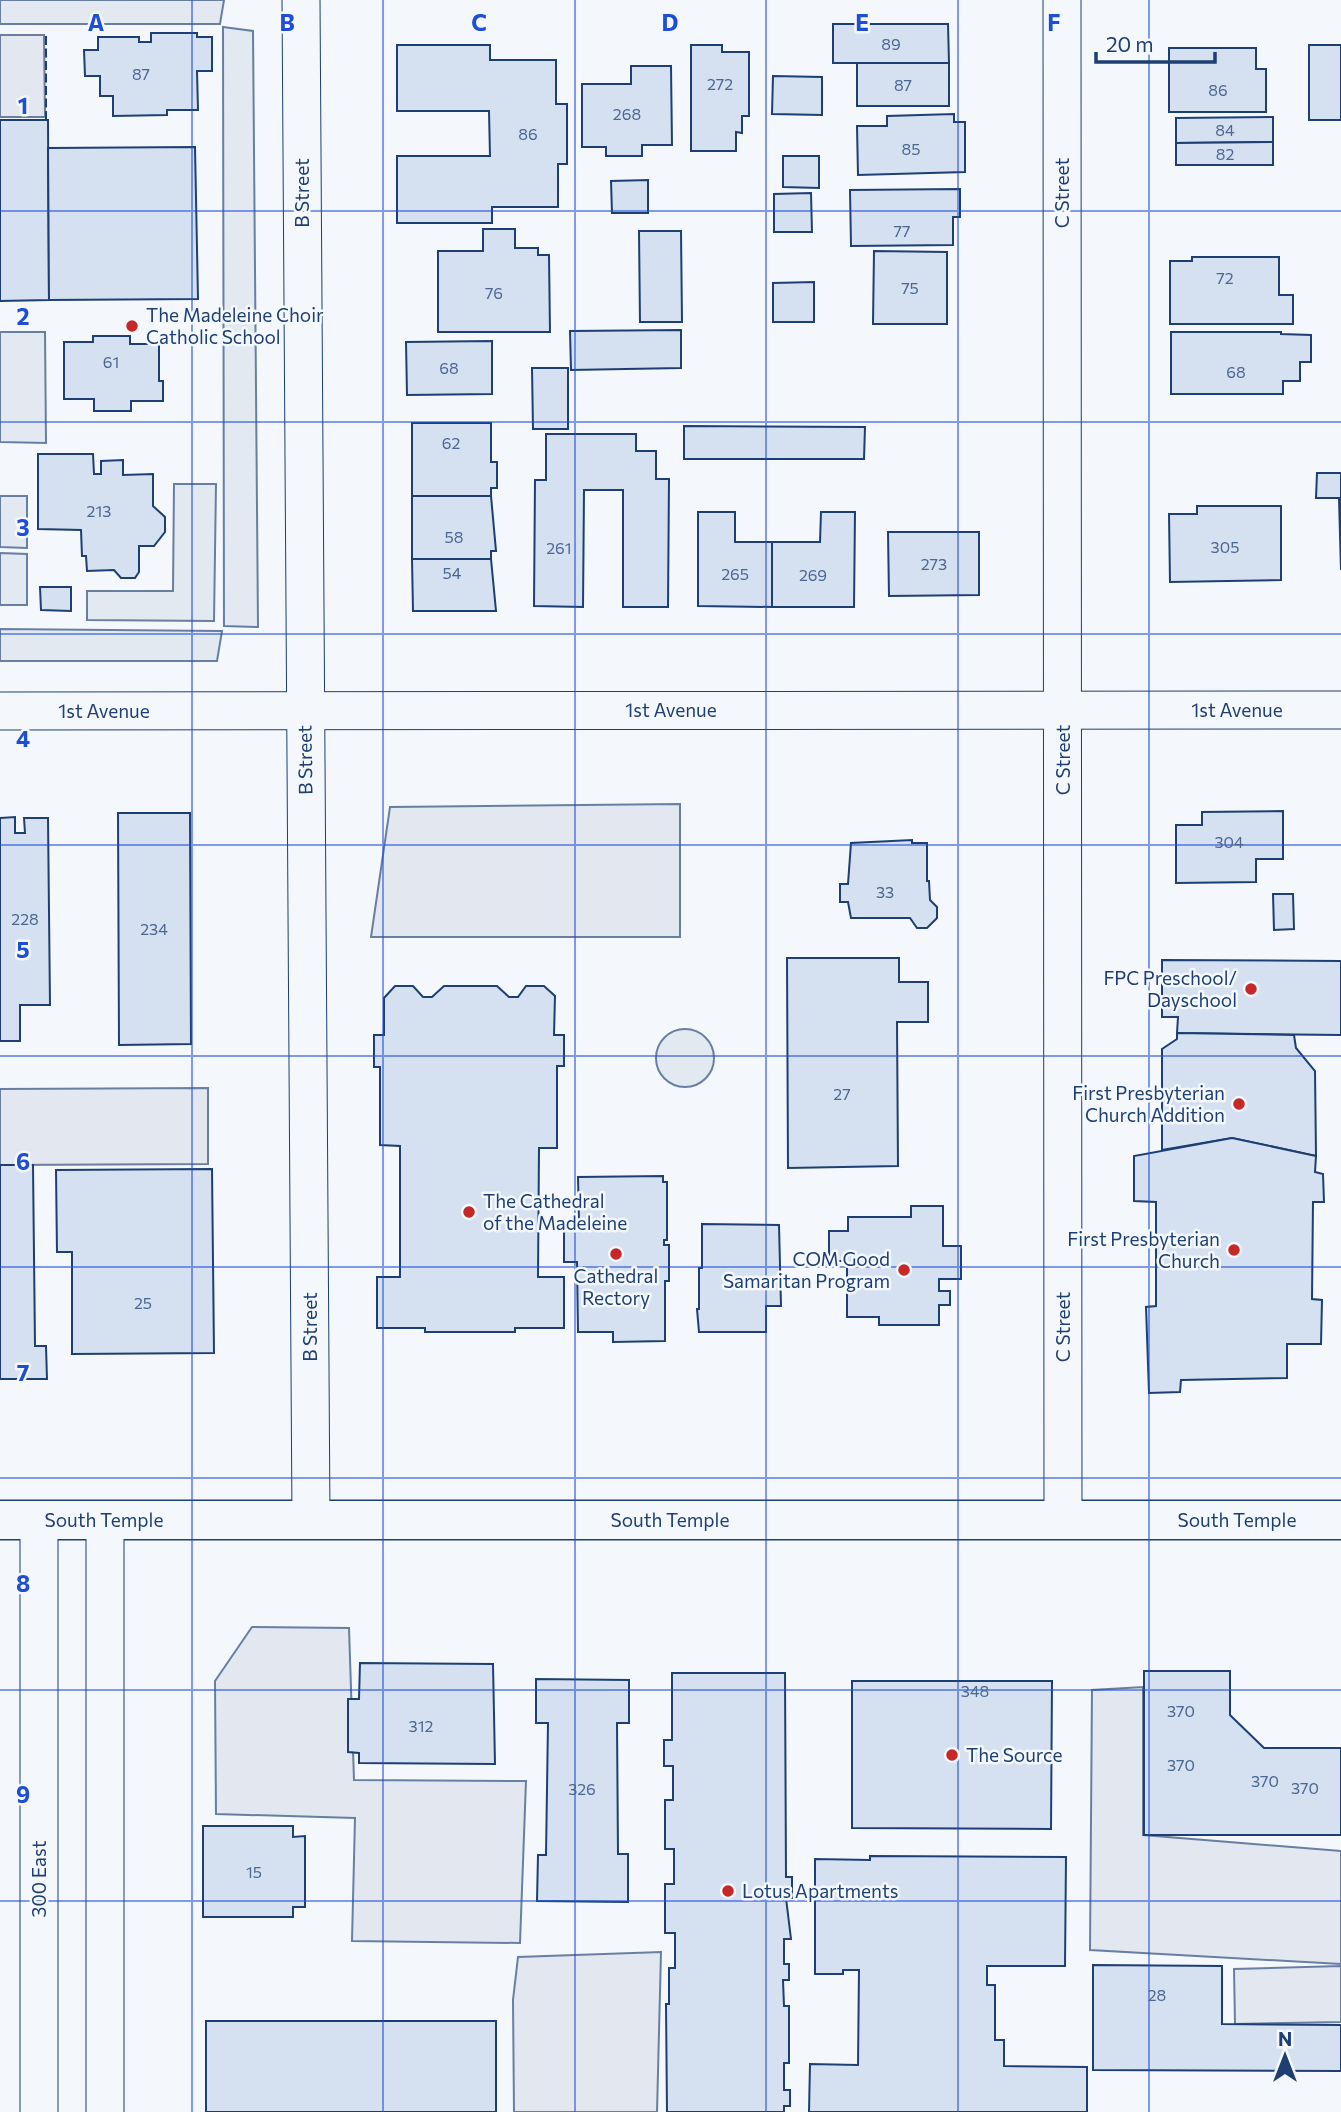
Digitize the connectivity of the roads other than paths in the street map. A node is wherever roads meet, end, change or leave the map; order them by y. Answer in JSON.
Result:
{"nodes":[{"id":1,"x":301,"y":0,"type":"edge"},
{"id":2,"x":1062,"y":0,"type":"edge"},
{"id":3,"x":304,"y":710,"type":"junction"},
{"id":4,"x":1341,"y":710,"type":"edge"},
{"id":5,"x":0,"y":711,"type":"edge"},
{"id":6,"x":1063,"y":711,"type":"junction"},
{"id":7,"x":0,"y":1520,"type":"edge"},
{"id":8,"x":39,"y":1520,"type":"junction"},
{"id":9,"x":105,"y":1520,"type":"junction"},
{"id":10,"x":311,"y":1520,"type":"junction"},
{"id":11,"x":1063,"y":1520,"type":"junction"},
{"id":12,"x":1341,"y":1520,"type":"edge"},
{"id":13,"x":39,"y":2112,"type":"edge"},
{"id":14,"x":105,"y":2112,"type":"edge"}],
"edges":[{"from":1,"to":3,"type":"street","name":"B Street"},
{"from":2,"to":6,"type":"street","name":"C Street"},
{"from":3,"to":5,"type":"street","name":"1st Avenue"},
{"from":3,"to":6,"type":"street","name":"1st Avenue"},
{"from":3,"to":10,"type":"street","name":"B Street"},
{"from":4,"to":6,"type":"street","name":"1st Avenue"},
{"from":6,"to":11,"type":"street","name":"C Street"},
{"from":7,"to":8,"type":"main road","name":"South Temple"},
{"from":8,"to":9,"type":"main road","name":"South Temple"},
{"from":8,"to":13,"type":"street","name":"300 East"},
{"from":9,"to":10,"type":"main road","name":"South Temple"},
{"from":9,"to":14,"type":"street"},
{"from":10,"to":11,"type":"main road","name":"South Temple"},
{"from":11,"to":12,"type":"main road","name":"South Temple"}]}
